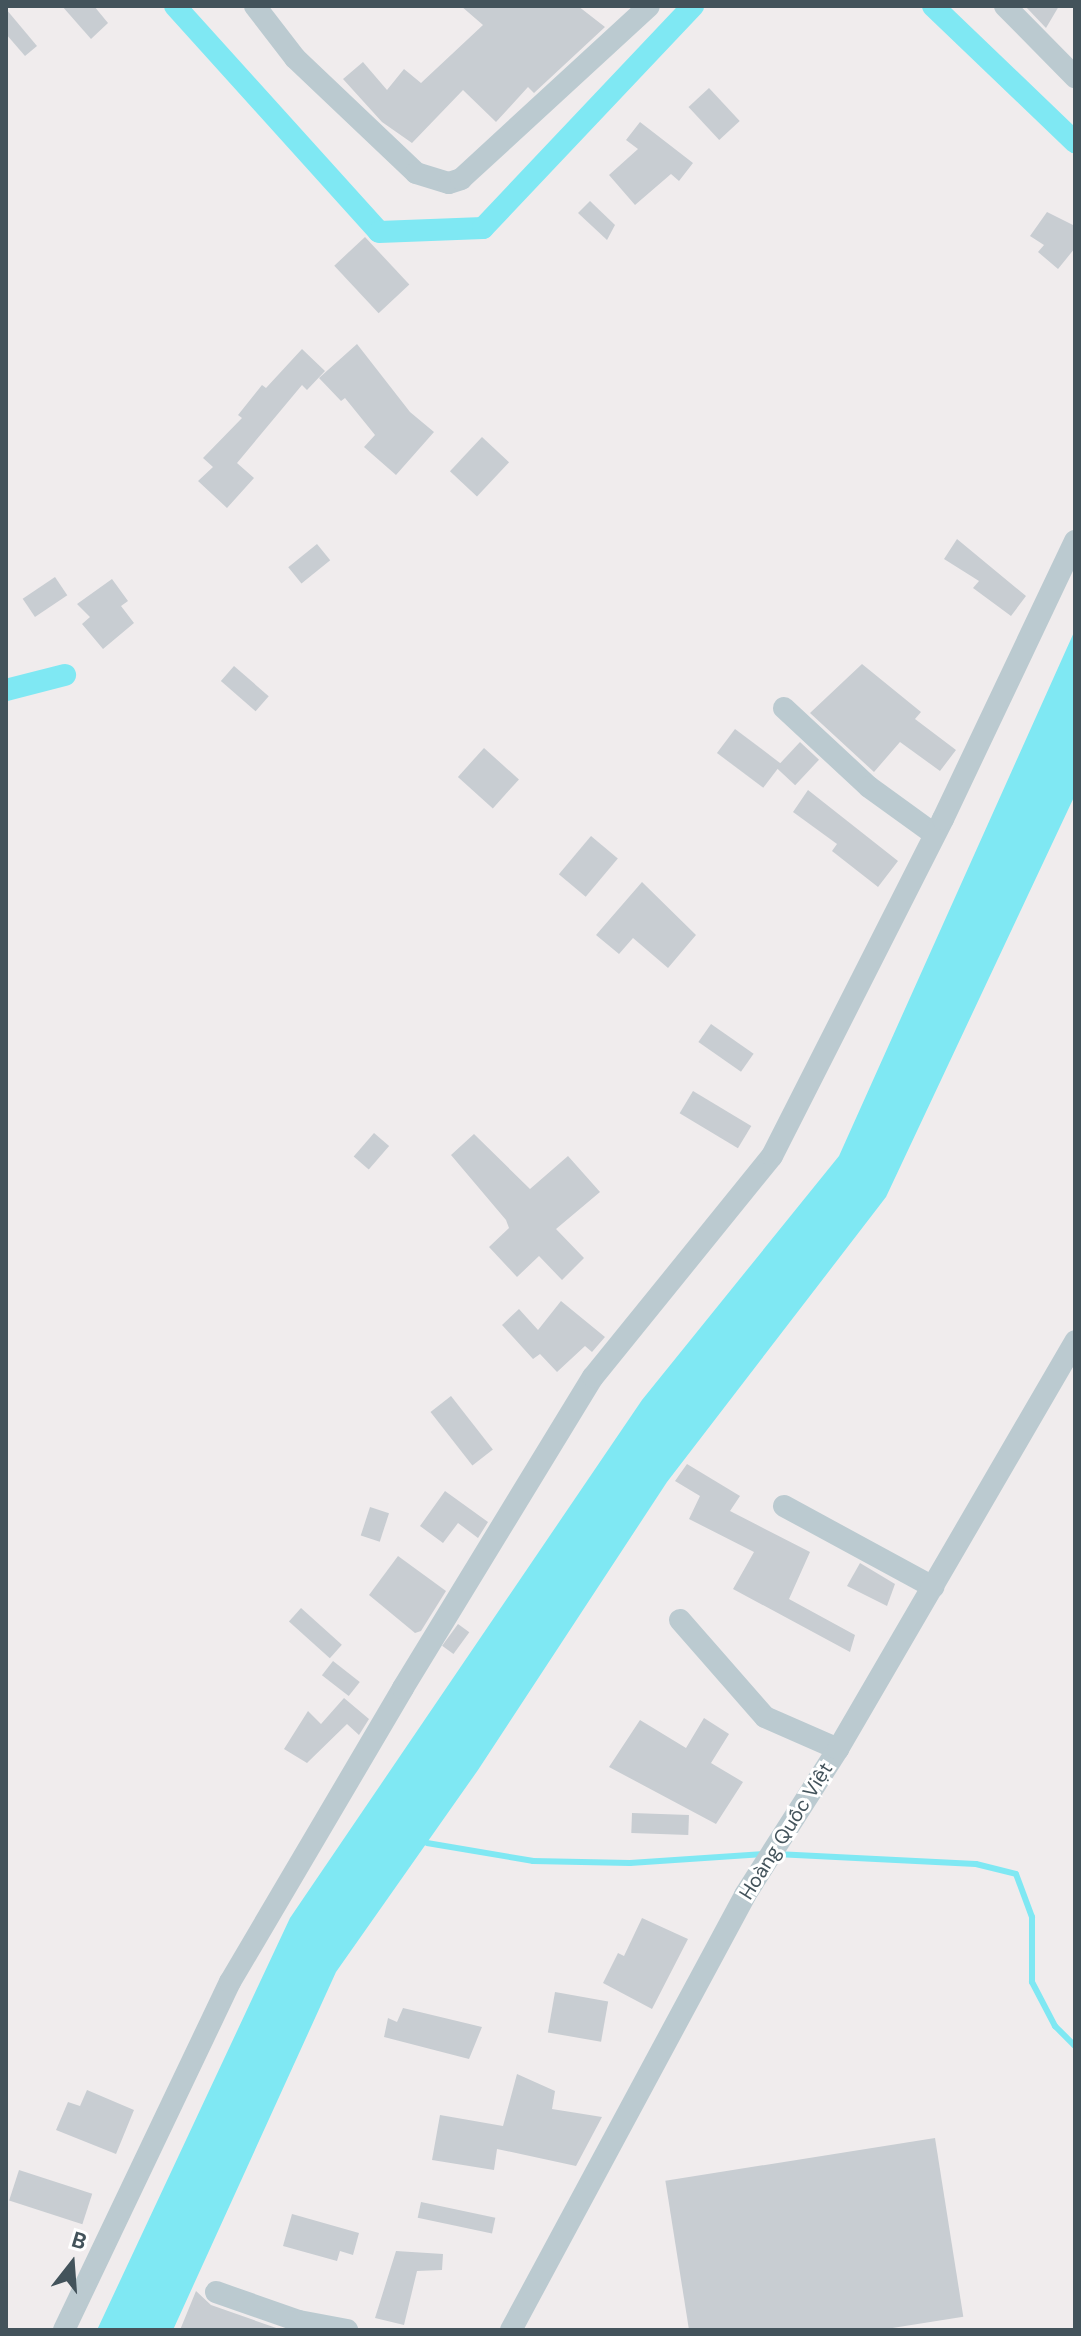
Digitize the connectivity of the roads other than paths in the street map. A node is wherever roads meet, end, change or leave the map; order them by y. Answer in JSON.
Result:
{"nodes":[{"id":1,"x":255,"y":6,"type":"edge"},
{"id":2,"x":649,"y":6,"type":"edge"},
{"id":3,"x":1005,"y":6,"type":"edge"},
{"id":4,"x":1075,"y":77,"type":"edge"},
{"id":5,"x":1075,"y":541,"type":"edge"},
{"id":6,"x":784,"y":708,"type":"dead end"},
{"id":7,"x":934,"y":834,"type":"junction"},
{"id":8,"x":1075,"y":1341,"type":"edge"},
{"id":9,"x":784,"y":1506,"type":"dead end"},
{"id":10,"x":933,"y":1587,"type":"junction"},
{"id":11,"x":680,"y":1620,"type":"dead end"},
{"id":12,"x":838,"y":1749,"type":"junction"},
{"id":13,"x":216,"y":2292,"type":"dead end"},
{"id":14,"x":64,"y":2330,"type":"edge"},
{"id":15,"x":347,"y":2330,"type":"edge"},
{"id":16,"x":511,"y":2330,"type":"edge"}],
"edges":[{"from":1,"to":2,"type":"street"},
{"from":3,"to":4,"type":"street"},
{"from":5,"to":7,"type":"street"},
{"from":6,"to":7,"type":"street"},
{"from":7,"to":14,"type":"street"},
{"from":8,"to":10,"type":"street","name":"Hoàng Quốc Việt"},
{"from":9,"to":10,"type":"street"},
{"from":10,"to":12,"type":"street","name":"Hoàng Quốc Việt"},
{"from":11,"to":12,"type":"street"},
{"from":12,"to":16,"type":"street","name":"Hoàng Quốc Việt"},
{"from":13,"to":15,"type":"street"}]}
